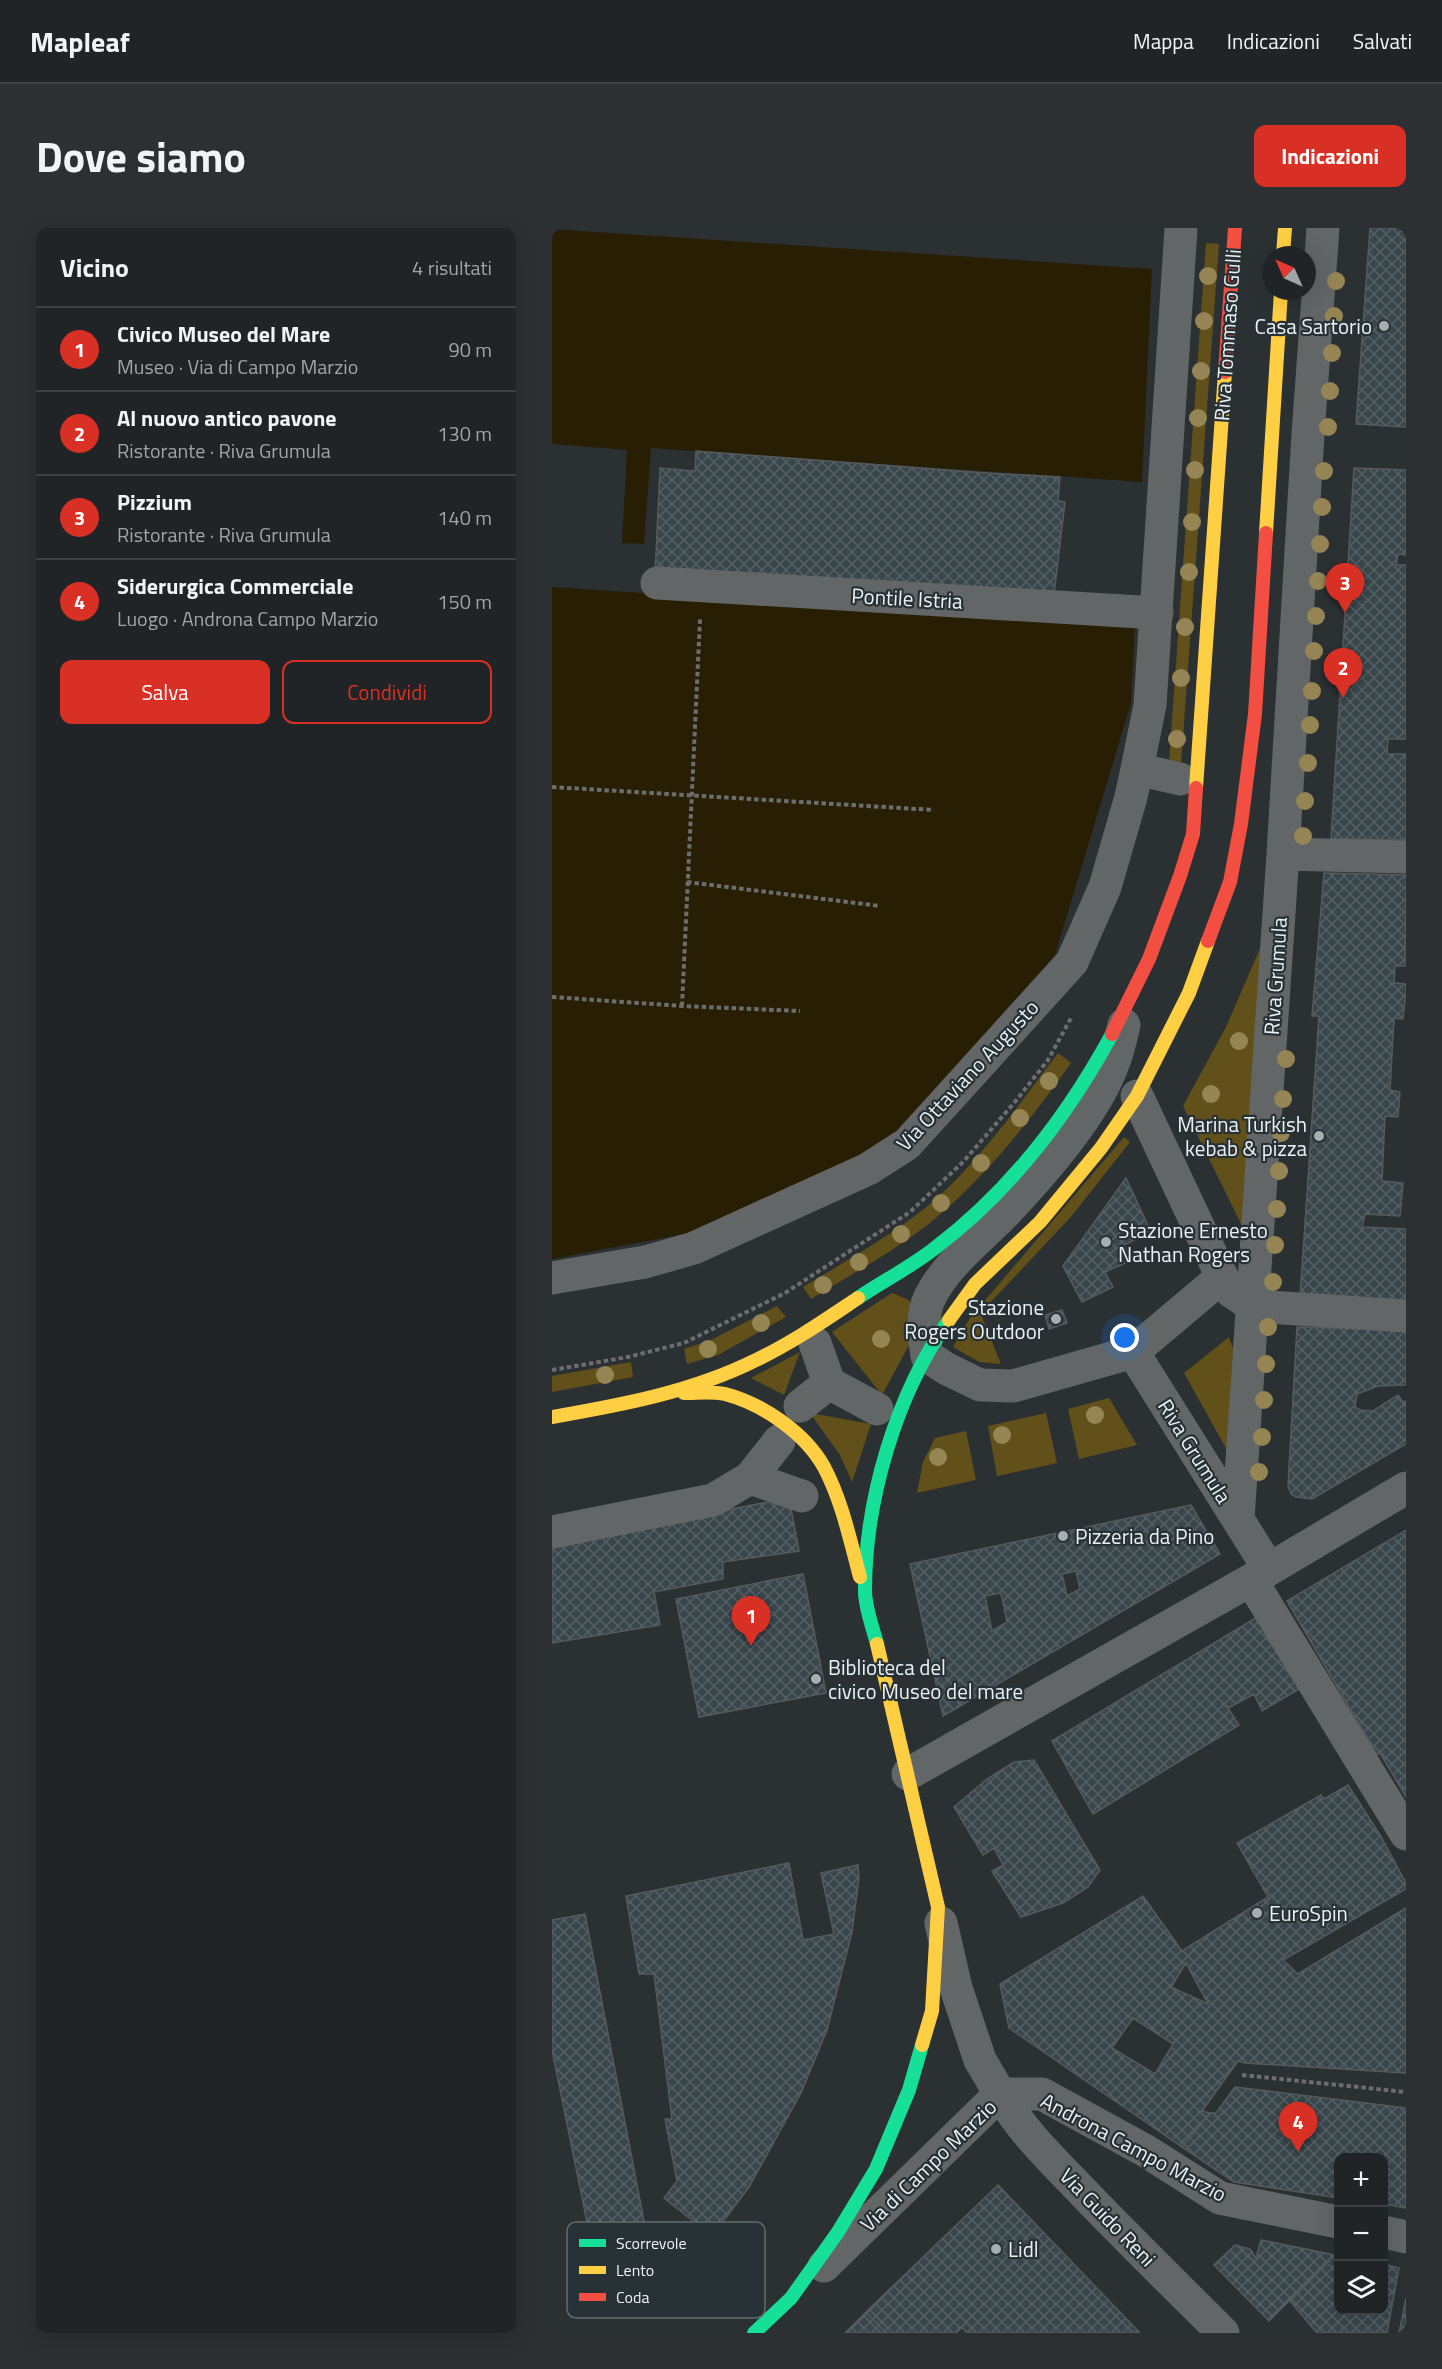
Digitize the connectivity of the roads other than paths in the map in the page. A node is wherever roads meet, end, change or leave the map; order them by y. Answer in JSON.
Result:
{"nodes":[{"id":1,"x":1181,"y":228,"type":"edge"},
{"id":2,"x":1235,"y":228,"type":"edge"},
{"id":3,"x":1285,"y":228,"type":"edge"},
{"id":4,"x":1323,"y":228,"type":"edge"},
{"id":5,"x":1284,"y":246,"type":"edge"},
{"id":6,"x":1280,"y":300,"type":"edge"},
{"id":7,"x":657,"y":583,"type":"dead end"},
{"id":8,"x":1157,"y":613,"type":"junction"},
{"id":9,"x":1137,"y":770,"type":"junction"},
{"id":10,"x":1180,"y":779,"type":"dead end"},
{"id":11,"x":1283,"y":854,"type":"junction"},
{"id":12,"x":1406,"y":857,"type":"edge"},
{"id":13,"x":1131,"y":1002,"type":"junction"},
{"id":14,"x":1137,"y":1096,"type":"junction"},
{"id":15,"x":1222,"y":1277,"type":"junction"},
{"id":16,"x":552,"y":1278,"type":"edge"},
{"id":17,"x":1253,"y":1306,"type":"junction"},
{"id":18,"x":1406,"y":1316,"type":"edge"},
{"id":19,"x":815,"y":1342,"type":"dead end"},
{"id":20,"x":1133,"y":1352,"type":"junction"},
{"id":21,"x":927,"y":1356,"type":"junction"},
{"id":22,"x":829,"y":1383,"type":"junction"},
{"id":23,"x":671,"y":1394,"type":"junction"},
{"id":24,"x":800,"y":1406,"type":"dead end"},
{"id":25,"x":877,"y":1409,"type":"dead end"},
{"id":26,"x":552,"y":1417,"type":"edge"},
{"id":27,"x":779,"y":1441,"type":"dead end"},
{"id":28,"x":750,"y":1478,"type":"junction"},
{"id":29,"x":1406,"y":1488,"type":"edge"},
{"id":30,"x":802,"y":1496,"type":"dead end"},
{"id":31,"x":1238,"y":1519,"type":"junction"},
{"id":32,"x":552,"y":1532,"type":"edge"},
{"id":33,"x":1260,"y":1574,"type":"junction"},
{"id":34,"x":865,"y":1593,"type":"junction"},
{"id":35,"x":908,"y":1774,"type":"junction"},
{"id":36,"x":1406,"y":1834,"type":"edge"},
{"id":37,"x":938,"y":1907,"type":"junction"},
{"id":38,"x":1000,"y":2094,"type":"junction"},
{"id":39,"x":1334,"y":2221,"type":"edge"},
{"id":40,"x":1388,"y":2233,"type":"edge"},
{"id":41,"x":1406,"y":2236,"type":"edge"},
{"id":42,"x":790,"y":2298,"type":"junction"},
{"id":43,"x":754,"y":2333,"type":"edge"},
{"id":44,"x":1223,"y":2333,"type":"edge"}],
"edges":[{"from":1,"to":8,"type":"street"},
{"from":2,"to":13,"type":"main road","name":"Riva Tommaso Gulli"},
{"from":3,"to":5,"type":"main road"},
{"from":4,"to":11,"type":"street","name":"Riva Grumula"},
{"from":6,"to":14,"type":"main road"},
{"from":7,"to":8,"type":"street","name":"Pontile Istria"},
{"from":8,"to":9,"type":"street"},
{"from":9,"to":10,"type":"street"},
{"from":9,"to":16,"type":"street","name":"Via Ottaviano Augusto"},
{"from":11,"to":12,"type":"street"},
{"from":11,"to":17,"type":"street","name":"Riva Grumula"},
{"from":13,"to":21,"type":"street"},
{"from":13,"to":23,"type":"main road"},
{"from":14,"to":15,"type":"street"},
{"from":14,"to":21,"type":"main road"},
{"from":15,"to":17,"type":"street"},
{"from":15,"to":20,"type":"street"},
{"from":17,"to":18,"type":"street"},
{"from":17,"to":31,"type":"street","name":"Riva Grumula"},
{"from":19,"to":22,"type":"street"},
{"from":20,"to":21,"type":"street"},
{"from":20,"to":31,"type":"street","name":"Riva Grumula"},
{"from":21,"to":34,"type":"main road","name":"Via di Campo Marzio"},
{"from":22,"to":24,"type":"street"},
{"from":22,"to":25,"type":"street"},
{"from":23,"to":26,"type":"main road"},
{"from":23,"to":34,"type":"main road"},
{"from":27,"to":28,"type":"street"},
{"from":28,"to":30,"type":"street"},
{"from":28,"to":32,"type":"street"},
{"from":29,"to":33,"type":"street"},
{"from":31,"to":33,"type":"street","name":"Riva Grumula"},
{"from":33,"to":35,"type":"street"},
{"from":33,"to":36,"type":"street","name":"Riva Grumula"},
{"from":34,"to":35,"type":"main road","name":"Via di Campo Marzio"},
{"from":35,"to":37,"type":"main road","name":"Via di Campo Marzio"},
{"from":37,"to":38,"type":"street","name":"Via di Campo Marzio"},
{"from":37,"to":42,"type":"main road","name":"Via di Campo Marzio"},
{"from":38,"to":39,"type":"street","name":"Androna Campo Marzio"},
{"from":38,"to":42,"type":"street","name":"Via di Campo Marzio"},
{"from":38,"to":44,"type":"street","name":"Via Guido Reni"},
{"from":40,"to":41,"type":"street"},
{"from":42,"to":43,"type":"main road","name":"Via di Campo Marzio"}]}
